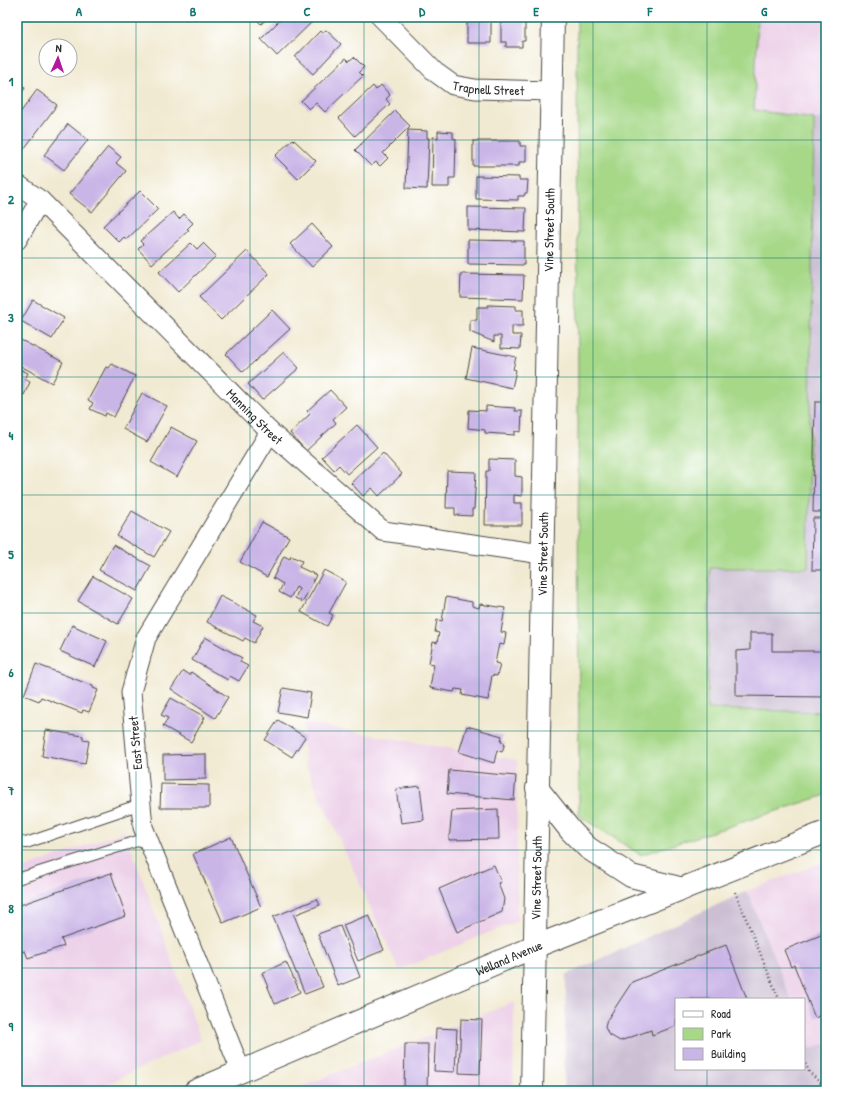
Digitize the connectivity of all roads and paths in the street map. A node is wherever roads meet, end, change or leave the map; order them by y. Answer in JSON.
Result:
{"nodes":[{"id":1,"x":381,"y":17,"type":"edge"},
{"id":2,"x":553,"y":17,"type":"edge"},
{"id":3,"x":552,"y":91,"type":"junction"},
{"id":4,"x":17,"y":184,"type":"edge"},
{"id":5,"x":40,"y":200,"type":"junction"},
{"id":6,"x":17,"y":240,"type":"edge"},
{"id":7,"x":270,"y":432,"type":"junction"},
{"id":8,"x":542,"y":554,"type":"junction"},
{"id":9,"x":538,"y":788,"type":"junction"},
{"id":10,"x":141,"y":804,"type":"junction"},
{"id":11,"x":826,"y":832,"type":"edge"},
{"id":12,"x":147,"y":838,"type":"junction"},
{"id":13,"x":17,"y":841,"type":"edge"},
{"id":14,"x":727,"y":871,"type":"junction"},
{"id":15,"x":17,"y":878,"type":"edge"},
{"id":16,"x":683,"y":888,"type":"junction"},
{"id":17,"x":534,"y":947,"type":"junction"},
{"id":18,"x":779,"y":998,"type":"edge"},
{"id":19,"x":805,"y":1062,"type":"edge"},
{"id":20,"x":241,"y":1071,"type":"junction"},
{"id":21,"x":826,"y":1088,"type":"edge"},
{"id":22,"x":194,"y":1091,"type":"edge"},
{"id":23,"x":532,"y":1091,"type":"edge"}],
"edges":[{"from":1,"to":3,"type":"street","name":"Trapnell Street"},
{"from":2,"to":3,"type":"street","name":"Vine Street South"},
{"from":3,"to":8,"type":"street","name":"Vine Street South"},
{"from":4,"to":5,"type":"street","name":"Manning Street"},
{"from":5,"to":6,"type":"street"},
{"from":5,"to":7,"type":"street","name":"Manning Street"},
{"from":7,"to":8,"type":"street","name":"Manning Street"},
{"from":7,"to":10,"type":"street","name":"East Street"},
{"from":8,"to":9,"type":"street","name":"Vine Street South"},
{"from":9,"to":16,"type":"street"},
{"from":9,"to":17,"type":"street","name":"Vine Street South"},
{"from":10,"to":12,"type":"street","name":"East Street"},
{"from":10,"to":13,"type":"lane"},
{"from":11,"to":14,"type":"street","name":"Welland Avenue"},
{"from":12,"to":15,"type":"lane"},
{"from":12,"to":20,"type":"street","name":"East Street"},
{"from":14,"to":16,"type":"street","name":"Welland Avenue"},
{"from":14,"to":18,"type":"path"},
{"from":16,"to":17,"type":"street","name":"Welland Avenue"},
{"from":17,"to":20,"type":"street","name":"Welland Avenue"},
{"from":17,"to":23,"type":"street","name":"Vine Street South"},
{"from":19,"to":21,"type":"path"},
{"from":20,"to":22,"type":"street","name":"Welland Avenue"}]}
